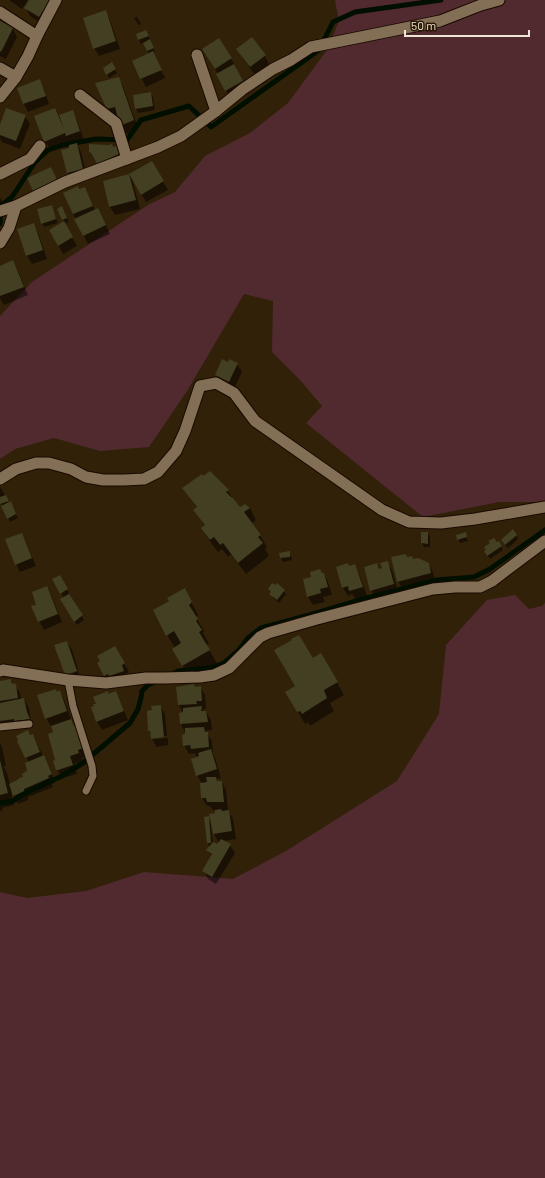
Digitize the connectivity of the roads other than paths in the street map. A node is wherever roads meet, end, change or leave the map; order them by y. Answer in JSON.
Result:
{"nodes":[{"id":1,"x":56,"y":0,"type":"edge"},
{"id":2,"x":499,"y":0,"type":"edge"},
{"id":3,"x":0,"y":12,"type":"edge"},
{"id":4,"x":37,"y":36,"type":"junction"},
{"id":5,"x":197,"y":55,"type":"dead end"},
{"id":6,"x":0,"y":68,"type":"edge"},
{"id":7,"x":16,"y":77,"type":"junction"},
{"id":8,"x":80,"y":95,"type":"dead end"},
{"id":9,"x":0,"y":97,"type":"edge"},
{"id":10,"x":216,"y":111,"type":"junction"},
{"id":11,"x":40,"y":146,"type":"dead end"},
{"id":12,"x":127,"y":159,"type":"junction"},
{"id":13,"x":0,"y":174,"type":"edge"},
{"id":14,"x":16,"y":206,"type":"junction"},
{"id":15,"x":0,"y":211,"type":"edge"},
{"id":16,"x":0,"y":243,"type":"edge"},
{"id":17,"x":0,"y":479,"type":"edge"},
{"id":18,"x":545,"y":507,"type":"edge"},
{"id":19,"x":545,"y":540,"type":"edge"},
{"id":20,"x":0,"y":671,"type":"edge"},
{"id":21,"x":68,"y":680,"type":"junction"},
{"id":22,"x":30,"y":724,"type":"dead end"},
{"id":23,"x":0,"y":727,"type":"edge"},
{"id":24,"x":86,"y":791,"type":"dead end"}],
"edges":[{"from":1,"to":4,"type":"street"},
{"from":2,"to":10,"type":"street"},
{"from":3,"to":4,"type":"street"},
{"from":4,"to":7,"type":"street"},
{"from":5,"to":10,"type":"street"},
{"from":6,"to":7,"type":"street"},
{"from":7,"to":9,"type":"street"},
{"from":8,"to":12,"type":"street"},
{"from":10,"to":12,"type":"street"},
{"from":11,"to":13,"type":"street"},
{"from":12,"to":14,"type":"street"},
{"from":14,"to":15,"type":"street"},
{"from":14,"to":16,"type":"street"},
{"from":17,"to":18,"type":"street"},
{"from":19,"to":21,"type":"street"},
{"from":20,"to":21,"type":"street"},
{"from":21,"to":24,"type":"lane"},
{"from":22,"to":23,"type":"lane"}]}
